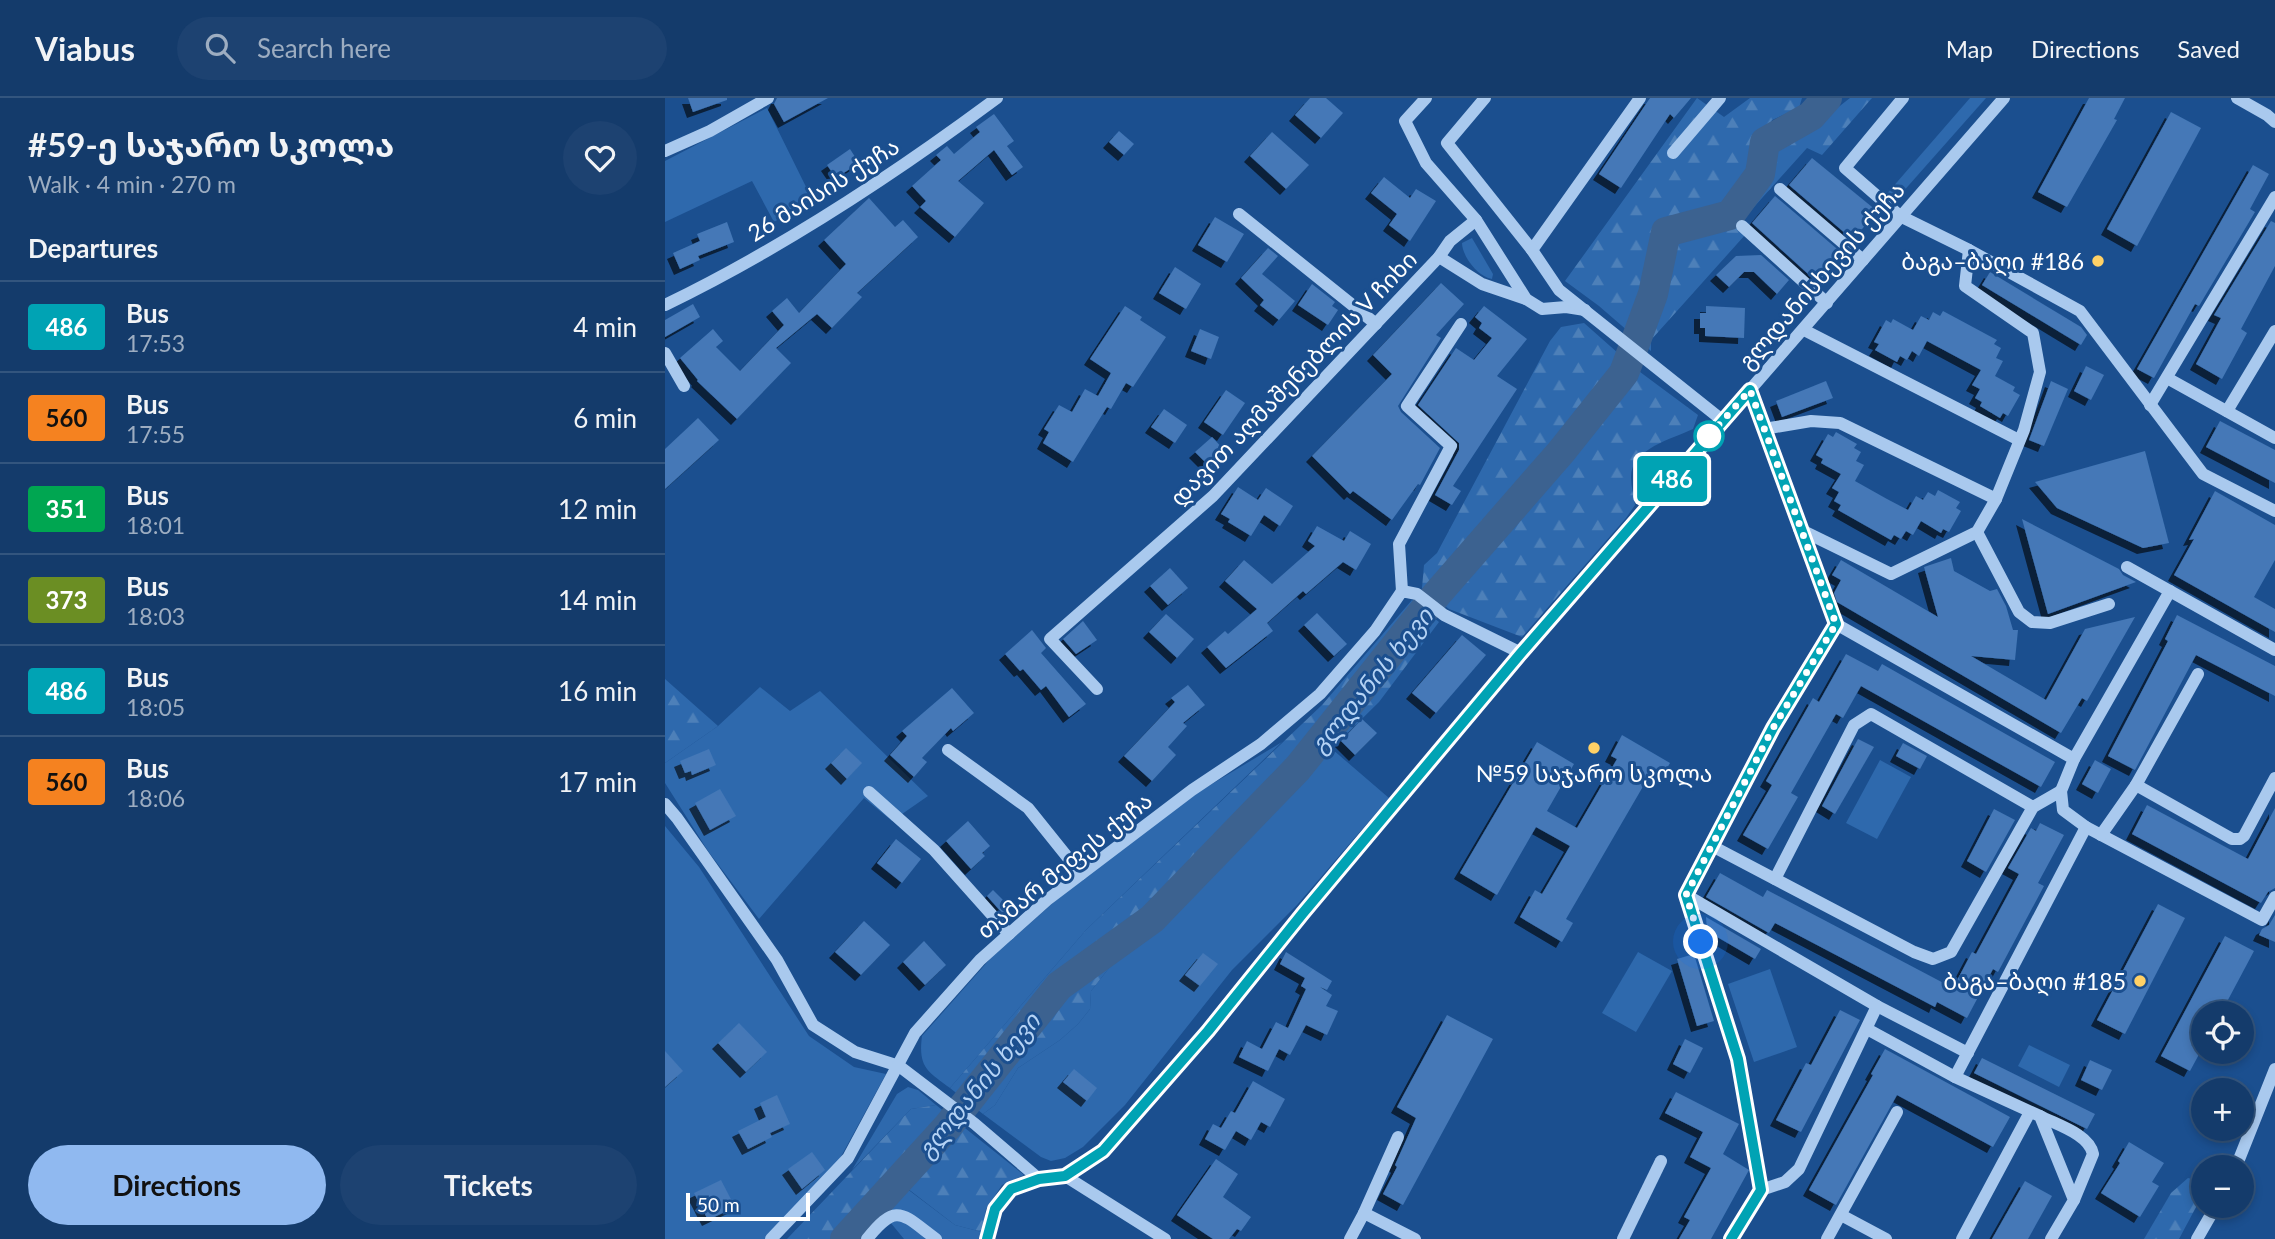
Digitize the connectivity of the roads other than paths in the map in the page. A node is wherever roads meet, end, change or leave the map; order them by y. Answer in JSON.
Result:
{"nodes":[{"id":1,"x":768,"y":98,"type":"edge"},
{"id":2,"x":997,"y":98,"type":"edge"},
{"id":3,"x":1426,"y":98,"type":"edge"},
{"id":4,"x":1485,"y":98,"type":"edge"},
{"id":5,"x":1640,"y":98,"type":"edge"},
{"id":6,"x":1720,"y":98,"type":"edge"},
{"id":7,"x":1903,"y":98,"type":"edge"},
{"id":8,"x":2004,"y":98,"type":"edge"},
{"id":9,"x":2237,"y":98,"type":"edge"},
{"id":10,"x":2275,"y":122,"type":"edge"},
{"id":11,"x":665,"y":151,"type":"edge"},
{"id":12,"x":1672,"y":153,"type":"dead end"},
{"id":13,"x":1780,"y":189,"type":"dead end"},
{"id":14,"x":2275,"y":197,"type":"edge"},
{"id":15,"x":1239,"y":214,"type":"dead end"},
{"id":16,"x":1900,"y":216,"type":"junction"},
{"id":17,"x":1476,"y":220,"type":"junction"},
{"id":18,"x":1742,"y":226,"type":"dead end"},
{"id":19,"x":1532,"y":250,"type":"junction"},
{"id":20,"x":1969,"y":250,"type":"junction"},
{"id":21,"x":1439,"y":257,"type":"junction"},
{"id":22,"x":1863,"y":260,"type":"junction"},
{"id":23,"x":1526,"y":299,"type":"junction"},
{"id":24,"x":1826,"y":303,"type":"junction"},
{"id":25,"x":665,"y":305,"type":"edge"},
{"id":26,"x":1588,"y":313,"type":"junction"},
{"id":27,"x":1375,"y":324,"type":"junction"},
{"id":28,"x":1461,"y":324,"type":"dead end"},
{"id":29,"x":1804,"y":330,"type":"junction"},
{"id":30,"x":2275,"y":331,"type":"edge"},
{"id":31,"x":665,"y":353,"type":"edge"},
{"id":32,"x":2167,"y":378,"type":"junction"},
{"id":33,"x":684,"y":386,"type":"dead end"},
{"id":34,"x":1750,"y":390,"type":"junction"},
{"id":35,"x":2150,"y":405,"type":"junction"},
{"id":36,"x":2227,"y":411,"type":"junction"},
{"id":37,"x":1722,"y":420,"type":"junction"},
{"id":38,"x":1764,"y":429,"type":"junction"},
{"id":39,"x":2275,"y":438,"type":"edge"},
{"id":40,"x":2019,"y":440,"type":"junction"},
{"id":41,"x":1996,"y":499,"type":"junction"},
{"id":42,"x":2275,"y":511,"type":"edge"},
{"id":43,"x":1799,"y":529,"type":"junction"},
{"id":44,"x":1977,"y":532,"type":"junction"},
{"id":45,"x":2127,"y":567,"type":"dead end"},
{"id":46,"x":1402,"y":591,"type":"junction"},
{"id":47,"x":2170,"y":591,"type":"junction"},
{"id":48,"x":2109,"y":604,"type":"dead end"},
{"id":49,"x":1836,"y":624,"type":"junction"},
{"id":50,"x":2275,"y":650,"type":"edge"},
{"id":51,"x":1521,"y":653,"type":"junction"},
{"id":52,"x":2198,"y":674,"type":"dead end"},
{"id":53,"x":1097,"y":689,"type":"dead end"},
{"id":54,"x":949,"y":750,"type":"dead end"},
{"id":55,"x":2074,"y":759,"type":"junction"},
{"id":56,"x":2275,"y":778,"type":"edge"},
{"id":57,"x":2136,"y":785,"type":"junction"},
{"id":58,"x":2061,"y":791,"type":"junction"},
{"id":59,"x":869,"y":792,"type":"dead end"},
{"id":60,"x":665,"y":804,"type":"edge"},
{"id":61,"x":2033,"y":807,"type":"junction"},
{"id":62,"x":2086,"y":827,"type":"junction"},
{"id":63,"x":2101,"y":835,"type":"junction"},
{"id":64,"x":1712,"y":846,"type":"junction"},
{"id":65,"x":1081,"y":874,"type":"junction"},
{"id":66,"x":1775,"y":879,"type":"junction"},
{"id":67,"x":1686,"y":895,"type":"junction"},
{"id":68,"x":2275,"y":897,"type":"edge"},
{"id":69,"x":1009,"y":934,"type":"junction"},
{"id":70,"x":1877,"y":1006,"type":"junction"},
{"id":71,"x":1867,"y":1029,"type":"junction"},
{"id":72,"x":1968,"y":1053,"type":"junction"},
{"id":73,"x":899,"y":1066,"type":"junction"},
{"id":74,"x":2275,"y":1069,"type":"edge"},
{"id":75,"x":1955,"y":1077,"type":"junction"},
{"id":76,"x":1897,"y":1112,"type":"dead end"},
{"id":77,"x":2035,"y":1114,"type":"junction"},
{"id":78,"x":1398,"y":1137,"type":"dead end"},
{"id":79,"x":2241,"y":1155,"type":"edge"},
{"id":80,"x":1661,"y":1161,"type":"dead end"},
{"id":81,"x":1065,"y":1176,"type":"junction"},
{"id":82,"x":1039,"y":1179,"type":"junction"},
{"id":83,"x":1761,"y":1190,"type":"junction"},
{"id":84,"x":2074,"y":1200,"type":"junction"},
{"id":85,"x":1364,"y":1213,"type":"junction"},
{"id":86,"x":1840,"y":1215,"type":"junction"},
{"id":87,"x":2209,"y":1218,"type":"edge"},
{"id":88,"x":1737,"y":1237,"type":"edge"},
{"id":89,"x":771,"y":1239,"type":"edge"},
{"id":90,"x":867,"y":1239,"type":"edge"},
{"id":91,"x":936,"y":1239,"type":"edge"},
{"id":92,"x":987,"y":1239,"type":"edge"},
{"id":93,"x":1165,"y":1239,"type":"edge"},
{"id":94,"x":1350,"y":1239,"type":"edge"},
{"id":95,"x":1415,"y":1239,"type":"edge"},
{"id":96,"x":1623,"y":1239,"type":"edge"},
{"id":97,"x":1827,"y":1239,"type":"edge"},
{"id":98,"x":1886,"y":1239,"type":"edge"},
{"id":99,"x":1962,"y":1239,"type":"edge"},
{"id":100,"x":2051,"y":1239,"type":"edge"},
{"id":101,"x":2197,"y":1239,"type":"edge"}],
"edges":[{"from":1,"to":11,"type":"street"},
{"from":2,"to":25,"type":"street","name":"26 მაისის ქუჩა"},
{"from":3,"to":17,"type":"street"},
{"from":4,"to":19,"type":"street"},
{"from":5,"to":19,"type":"street"},
{"from":6,"to":12,"type":"street"},
{"from":7,"to":16,"type":"street"},
{"from":8,"to":16,"type":"street","name":"გლდანისხევის ქუჩა"},
{"from":9,"to":10,"type":"street"},
{"from":13,"to":22,"type":"street"},
{"from":14,"to":32,"type":"street"},
{"from":15,"to":27,"type":"street"},
{"from":16,"to":20,"type":"street"},
{"from":16,"to":22,"type":"street","name":"გლდანისხევის ქუჩა"},
{"from":17,"to":21,"type":"street","name":"დავით აღმაშენებლის V ჩიხი"},
{"from":17,"to":23,"type":"street"},
{"from":18,"to":24,"type":"street"},
{"from":19,"to":26,"type":"street"},
{"from":20,"to":35,"type":"street"},
{"from":20,"to":40,"type":"street"},
{"from":21,"to":23,"type":"street","name":"დავით აღმაშენებლის V ჩიხი"},
{"from":21,"to":27,"type":"street","name":"დავით აღმაშენებლის V ჩიხი"},
{"from":22,"to":24,"type":"street","name":"გლდანისხევის ქუჩა"},
{"from":23,"to":26,"type":"street","name":"დავით აღმაშენებლის V ჩიხი"},
{"from":24,"to":29,"type":"street","name":"გლდანისხევის ქუჩა"},
{"from":26,"to":37,"type":"street"},
{"from":27,"to":53,"type":"street","name":"დავით აღმაშენებლის V ჩიხი"},
{"from":28,"to":46,"type":"street"},
{"from":29,"to":34,"type":"street","name":"გლდანისხევის ქუჩა"},
{"from":29,"to":40,"type":"street"},
{"from":30,"to":36,"type":"street"},
{"from":31,"to":33,"type":"street"},
{"from":32,"to":35,"type":"street"},
{"from":32,"to":36,"type":"street"},
{"from":34,"to":37,"type":"street","name":"გლდანისხევის ქუჩა"},
{"from":34,"to":38,"type":"street"},
{"from":35,"to":42,"type":"street"},
{"from":36,"to":39,"type":"street"},
{"from":37,"to":51,"type":"street","name":"გლდანისხევის ქუჩა"},
{"from":38,"to":41,"type":"street"},
{"from":38,"to":43,"type":"street"},
{"from":40,"to":41,"type":"street"},
{"from":41,"to":44,"type":"street"},
{"from":43,"to":44,"type":"street"},
{"from":43,"to":49,"type":"street"},
{"from":44,"to":48,"type":"street"},
{"from":45,"to":47,"type":"street"},
{"from":46,"to":51,"type":"street"},
{"from":46,"to":65,"type":"street","name":"თამარ მეფეს ქუჩა"},
{"from":47,"to":50,"type":"street"},
{"from":47,"to":55,"type":"street"},
{"from":49,"to":55,"type":"street"},
{"from":49,"to":64,"type":"street"},
{"from":51,"to":81,"type":"street","name":"გლდანისხევის ქუჩა"},
{"from":52,"to":57,"type":"street"},
{"from":54,"to":65,"type":"street"},
{"from":55,"to":58,"type":"street"},
{"from":56,"to":57,"type":"street"},
{"from":57,"to":63,"type":"street"},
{"from":58,"to":61,"type":"street"},
{"from":58,"to":62,"type":"street"},
{"from":59,"to":69,"type":"street"},
{"from":60,"to":73,"type":"street"},
{"from":61,"to":66,"type":"street"},
{"from":61,"to":66,"type":"street"},
{"from":62,"to":63,"type":"street"},
{"from":62,"to":72,"type":"street"},
{"from":63,"to":68,"type":"street"},
{"from":64,"to":66,"type":"street"},
{"from":64,"to":67,"type":"street"},
{"from":65,"to":69,"type":"street","name":"თამარ მეფეს ქუჩა"},
{"from":67,"to":70,"type":"street"},
{"from":67,"to":83,"type":"street"},
{"from":69,"to":73,"type":"street","name":"თამარ მეფეს ქუჩა"},
{"from":70,"to":71,"type":"street"},
{"from":70,"to":72,"type":"street"},
{"from":71,"to":75,"type":"street"},
{"from":71,"to":83,"type":"street"},
{"from":72,"to":75,"type":"street"},
{"from":73,"to":82,"type":"street"},
{"from":73,"to":89,"type":"street","name":"თამარ მეფეს ქუჩა"},
{"from":74,"to":79,"type":"street"},
{"from":75,"to":77,"type":"street"},
{"from":76,"to":86,"type":"street"},
{"from":77,"to":84,"type":"street"},
{"from":77,"to":84,"type":"street"},
{"from":77,"to":99,"type":"street"},
{"from":78,"to":85,"type":"street"},
{"from":80,"to":96,"type":"street"},
{"from":81,"to":82,"type":"street"},
{"from":81,"to":93,"type":"street"},
{"from":82,"to":92,"type":"street"},
{"from":83,"to":88,"type":"street"},
{"from":84,"to":100,"type":"street"},
{"from":85,"to":94,"type":"street"},
{"from":85,"to":95,"type":"street"},
{"from":86,"to":97,"type":"street"},
{"from":86,"to":98,"type":"street"},
{"from":87,"to":101,"type":"street"},
{"from":90,"to":91,"type":"street"}]}
